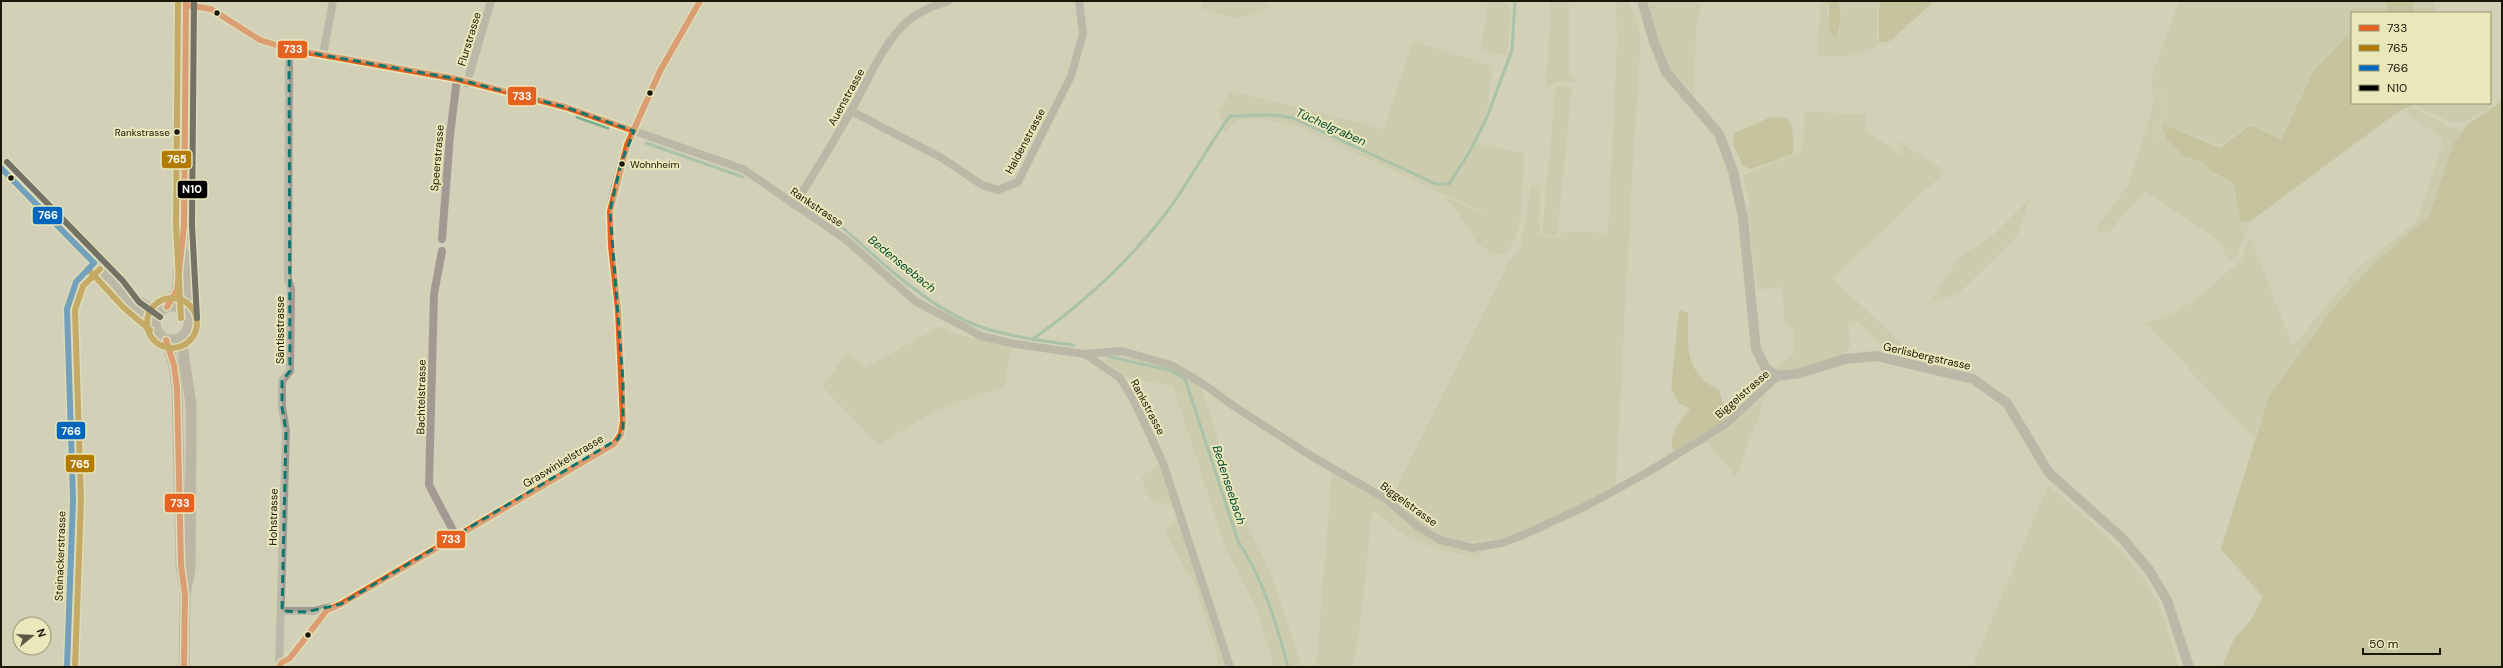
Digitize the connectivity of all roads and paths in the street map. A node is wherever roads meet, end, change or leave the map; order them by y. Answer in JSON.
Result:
{"nodes":[{"id":1,"x":334,"y":1,"type":"edge"},
{"id":2,"x":492,"y":1,"type":"edge"},
{"id":3,"x":700,"y":1,"type":"edge"},
{"id":4,"x":948,"y":1,"type":"edge"},
{"id":5,"x":1079,"y":1,"type":"edge"},
{"id":6,"x":1642,"y":1,"type":"edge"},
{"id":7,"x":186,"y":3,"type":"edge"},
{"id":8,"x":925,"y":5,"type":"edge"},
{"id":9,"x":289,"y":49,"type":"junction"},
{"id":10,"x":323,"y":56,"type":"junction"},
{"id":11,"x":456,"y":79,"type":"junction"},
{"id":12,"x":467,"y":82,"type":"junction"},
{"id":13,"x":851,"y":111,"type":"junction"},
{"id":14,"x":634,"y":131,"type":"junction"},
{"id":15,"x":1,"y":168,"type":"edge"},
{"id":16,"x":794,"y":205,"type":"junction"},
{"id":17,"x":184,"y":225,"type":"junction"},
{"id":18,"x":442,"y":239,"type":"dead end"},
{"id":19,"x":442,"y":251,"type":"dead end"},
{"id":20,"x":94,"y":263,"type":"junction"},
{"id":21,"x":117,"y":287,"type":"junction"},
{"id":22,"x":163,"y":309,"type":"junction"},
{"id":23,"x":189,"y":318,"type":"junction"},
{"id":24,"x":155,"y":324,"type":"junction"},
{"id":25,"x":181,"y":338,"type":"junction"},
{"id":26,"x":166,"y":340,"type":"junction"},
{"id":27,"x":1085,"y":354,"type":"junction"},
{"id":28,"x":290,"y":372,"type":"joint"},
{"id":29,"x":1778,"y":376,"type":"junction"},
{"id":30,"x":456,"y":536,"type":"junction"},
{"id":31,"x":185,"y":595,"type":"junction"},
{"id":32,"x":282,"y":611,"type":"junction"},
{"id":33,"x":67,"y":667,"type":"edge"},
{"id":34,"x":184,"y":667,"type":"edge"},
{"id":35,"x":279,"y":667,"type":"edge"},
{"id":36,"x":1230,"y":667,"type":"edge"},
{"id":37,"x":2189,"y":667,"type":"edge"}],
"edges":[{"from":1,"to":10,"type":"street"},
{"from":2,"to":12,"type":"street","name":"Flurstrasse"},
{"from":3,"to":14,"type":"street","name":"Graswinkelstrasse"},
{"from":4,"to":8,"type":"street","name":"Auenstrasse"},
{"from":5,"to":13,"type":"street","name":"Haldenstrasse"},
{"from":6,"to":29,"type":"street"},
{"from":7,"to":9,"type":"street","name":"Rankstrasse"},
{"from":7,"to":17,"type":"main road"},
{"from":8,"to":13,"type":"street","name":"Auenstrasse"},
{"from":9,"to":10,"type":"street","name":"Rankstrasse"},
{"from":9,"to":28,"type":"street","name":"Säntisstrasse"},
{"from":10,"to":11,"type":"street","name":"Rankstrasse"},
{"from":11,"to":12,"type":"street","name":"Rankstrasse"},
{"from":11,"to":18,"type":"street","name":"Speerstrasse"},
{"from":12,"to":14,"type":"street","name":"Rankstrasse"},
{"from":13,"to":16,"type":"street","name":"Auenstrasse"},
{"from":14,"to":16,"type":"street","name":"Rankstrasse"},
{"from":14,"to":30,"type":"street","name":"Graswinkelstrasse"},
{"from":15,"to":20,"type":"street"},
{"from":16,"to":27,"type":"street","name":"Rankstrasse"},
{"from":17,"to":22,"type":"main road"},
{"from":17,"to":23,"type":"main road"},
{"from":19,"to":30,"type":"street","name":"Bachtelstrasse"},
{"from":20,"to":21,"type":"street"},
{"from":20,"to":33,"type":"street","name":"Steinackerstrasse"},
{"from":21,"to":22,"type":"street"},
{"from":21,"to":24,"type":"street"},
{"from":22,"to":23,"type":"main road"},
{"from":22,"to":24,"type":"main road"},
{"from":23,"to":25,"type":"main road"},
{"from":24,"to":26,"type":"main road"},
{"from":25,"to":26,"type":"main road"},
{"from":25,"to":31,"type":"main road"},
{"from":26,"to":31,"type":"main road"},
{"from":27,"to":29,"type":"street","name":"Biggelstrasse"},
{"from":27,"to":36,"type":"street","name":"Rankstrasse"},
{"from":28,"to":32,"type":"street","name":"Hohstrasse"},
{"from":29,"to":37,"type":"street","name":"Gerlisbergstrasse"},
{"from":30,"to":32,"type":"street","name":"Graswinkelstrasse"},
{"from":31,"to":34,"type":"main road"},
{"from":32,"to":35,"type":"street","name":"Hohstrasse"}]}
